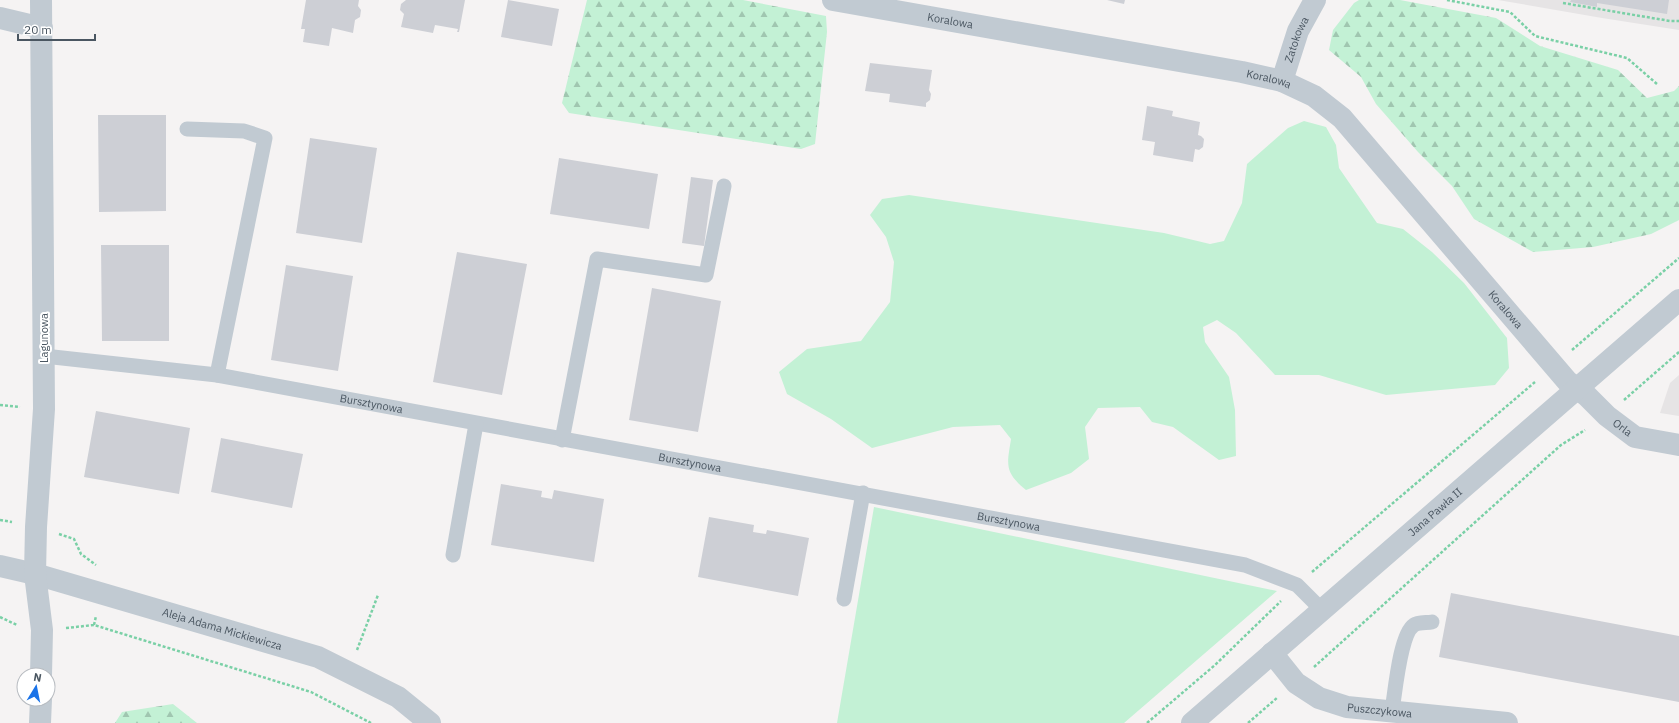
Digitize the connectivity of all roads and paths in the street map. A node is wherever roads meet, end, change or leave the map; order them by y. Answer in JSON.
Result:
{"nodes":[{"id":1,"x":41,"y":0,"type":"edge"},
{"id":2,"x":833,"y":0,"type":"edge"},
{"id":3,"x":1315,"y":0,"type":"edge"},
{"id":4,"x":1447,"y":0,"type":"edge"},
{"id":5,"x":1563,"y":3,"type":"dead end"},
{"id":6,"x":0,"y":18,"type":"edge"},
{"id":7,"x":1679,"y":20,"type":"edge"},
{"id":8,"x":42,"y":28,"type":"junction"},
{"id":9,"x":1282,"y":81,"type":"junction"},
{"id":10,"x":1657,"y":84,"type":"dead end"},
{"id":11,"x":187,"y":129,"type":"dead end"},
{"id":12,"x":724,"y":186,"type":"dead end"},
{"id":13,"x":1679,"y":258,"type":"edge"},
{"id":14,"x":1679,"y":300,"type":"edge"},
{"id":15,"x":1679,"y":352,"type":"edge"},
{"id":16,"x":44,"y":356,"type":"junction"},
{"id":17,"x":1554,"y":365,"type":"junction"},
{"id":18,"x":217,"y":375,"type":"junction"},
{"id":19,"x":1577,"y":388,"type":"junction"},
{"id":20,"x":1606,"y":416,"type":"junction"},
{"id":21,"x":476,"y":424,"type":"junction"},
{"id":22,"x":562,"y":440,"type":"junction"},
{"id":23,"x":1679,"y":444,"type":"edge"},
{"id":24,"x":863,"y":493,"type":"junction"},
{"id":25,"x":453,"y":555,"type":"dead end"},
{"id":26,"x":0,"y":566,"type":"edge"},
{"id":27,"x":35,"y":574,"type":"junction"},
{"id":28,"x":1297,"y":585,"type":"junction"},
{"id":29,"x":378,"y":595,"type":"dead end"},
{"id":30,"x":844,"y":599,"type":"dead end"},
{"id":31,"x":1322,"y":610,"type":"junction"},
{"id":32,"x":0,"y":617,"type":"edge"},
{"id":33,"x":1432,"y":622,"type":"dead end"},
{"id":34,"x":42,"y":630,"type":"junction"},
{"id":35,"x":1272,"y":653,"type":"junction"},
{"id":36,"x":41,"y":667,"type":"edge"},
{"id":37,"x":349,"y":673,"type":"junction"},
{"id":38,"x":1296,"y":683,"type":"junction"},
{"id":39,"x":41,"y":707,"type":"edge"},
{"id":40,"x":1392,"y":711,"type":"junction"},
{"id":41,"x":1494,"y":722,"type":"edge"},
{"id":42,"x":40,"y":723,"type":"edge"},
{"id":43,"x":371,"y":723,"type":"edge"},
{"id":44,"x":430,"y":723,"type":"edge"},
{"id":45,"x":1147,"y":723,"type":"edge"},
{"id":46,"x":1192,"y":723,"type":"edge"},
{"id":47,"x":1248,"y":723,"type":"edge"}],
"edges":[{"from":1,"to":8,"type":"street","name":"Lagunowa"},
{"from":2,"to":9,"type":"street","name":"Koralowa"},
{"from":3,"to":9,"type":"street","name":"Zatokowa"},
{"from":4,"to":10,"type":"path"},
{"from":5,"to":7,"type":"path"},
{"from":6,"to":8,"type":"street"},
{"from":8,"to":16,"type":"street","name":"Lagunowa"},
{"from":9,"to":17,"type":"street","name":"Koralowa"},
{"from":11,"to":18,"type":"lane"},
{"from":12,"to":22,"type":"lane"},
{"from":13,"to":17,"type":"path"},
{"from":14,"to":19,"type":"street","name":"Jana Pawła II"},
{"from":15,"to":20,"type":"path"},
{"from":16,"to":18,"type":"lane","name":"Bursztynowa"},
{"from":16,"to":27,"type":"street","name":"Lagunowa"},
{"from":17,"to":19,"type":"street","name":"Koralowa"},
{"from":17,"to":28,"type":"path"},
{"from":18,"to":21,"type":"lane","name":"Bursztynowa"},
{"from":19,"to":20,"type":"street","name":"Orla"},
{"from":19,"to":31,"type":"street","name":"Jana Pawła II"},
{"from":20,"to":23,"type":"street","name":"Orla"},
{"from":20,"to":38,"type":"path"},
{"from":21,"to":22,"type":"lane","name":"Bursztynowa"},
{"from":21,"to":25,"type":"lane"},
{"from":22,"to":24,"type":"lane","name":"Bursztynowa"},
{"from":24,"to":28,"type":"lane","name":"Bursztynowa"},
{"from":24,"to":30,"type":"lane"},
{"from":26,"to":27,"type":"street","name":"Aleja Adama Mickiewicza"},
{"from":27,"to":34,"type":"street","name":"Lagunowa"},
{"from":27,"to":37,"type":"street","name":"Aleja Adama Mickiewicza"},
{"from":28,"to":31,"type":"lane","name":"Bursztynowa"},
{"from":28,"to":45,"type":"path"},
{"from":29,"to":37,"type":"path"},
{"from":31,"to":35,"type":"street","name":"Jana Pawła II"},
{"from":32,"to":34,"type":"path"},
{"from":33,"to":40,"type":"lane"},
{"from":34,"to":36,"type":"street","name":"Lagunowa"},
{"from":34,"to":43,"type":"path"},
{"from":35,"to":38,"type":"street","name":"Puszczykowa"},
{"from":35,"to":46,"type":"street","name":"Jana Pawła II"},
{"from":37,"to":44,"type":"street","name":"Aleja Adama Mickiewicza"},
{"from":38,"to":40,"type":"street","name":"Puszczykowa"},
{"from":38,"to":47,"type":"path"},
{"from":39,"to":42,"type":"street"},
{"from":40,"to":41,"type":"street","name":"Puszczykowa"}]}
